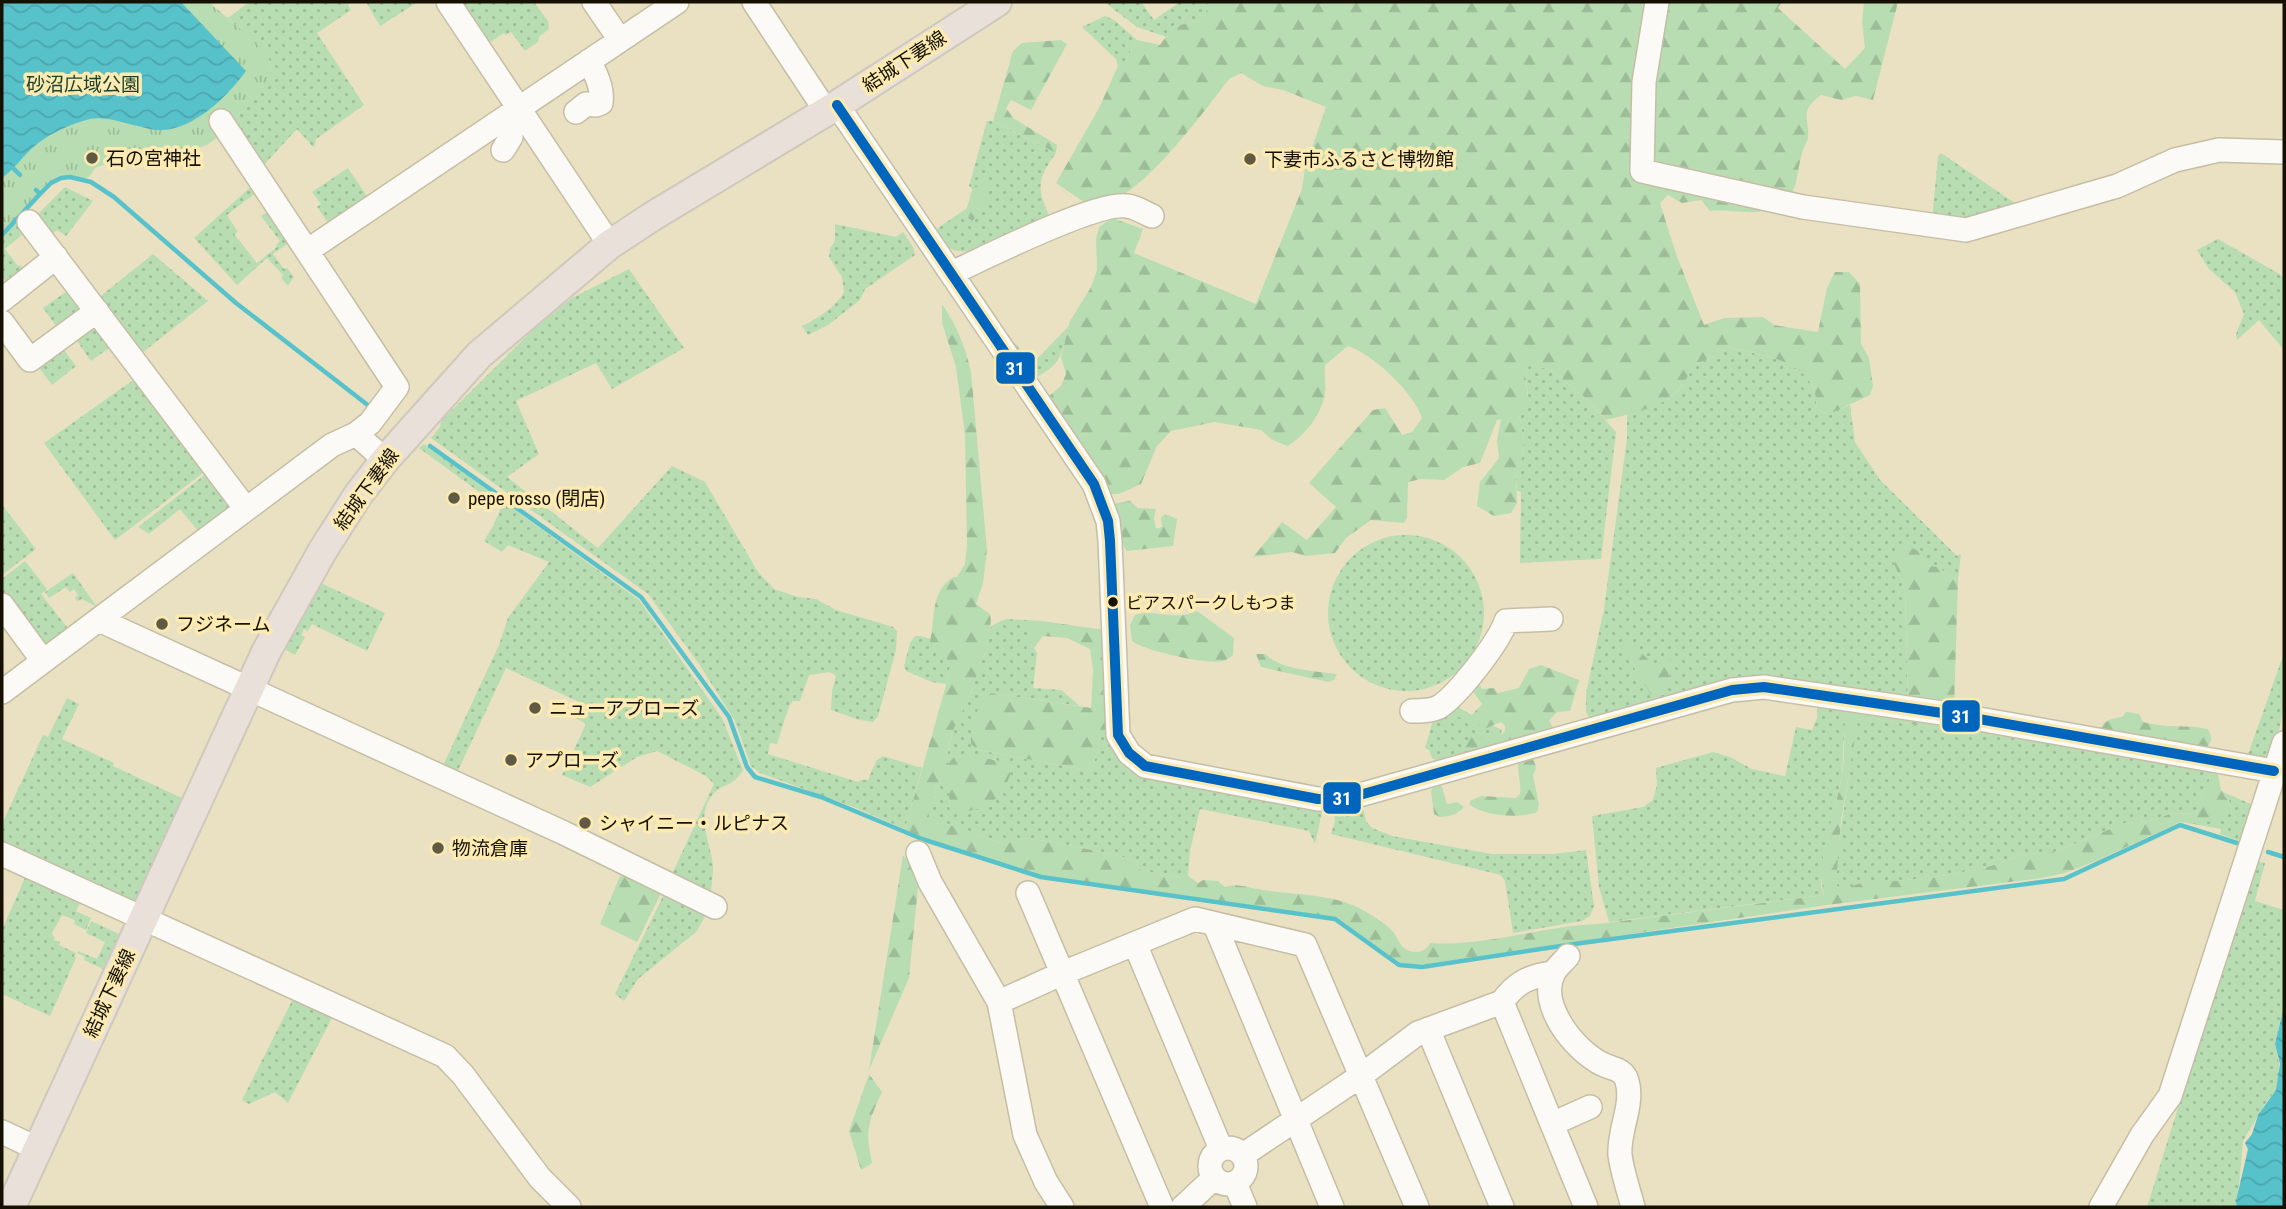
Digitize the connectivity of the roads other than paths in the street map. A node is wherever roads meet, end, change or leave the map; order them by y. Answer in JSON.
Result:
{"nodes":[{"id":1,"x":448,"y":2,"type":"edge"},
{"id":2,"x":594,"y":2,"type":"edge"},
{"id":3,"x":677,"y":2,"type":"edge"},
{"id":4,"x":754,"y":2,"type":"edge"},
{"id":5,"x":997,"y":2,"type":"edge"},
{"id":6,"x":1657,"y":2,"type":"edge"},
{"id":7,"x":620,"y":40,"type":"junction"},
{"id":8,"x":589,"y":61,"type":"junction"},
{"id":9,"x":832,"y":108,"type":"junction"},
{"id":10,"x":576,"y":112,"type":"dead end"},
{"id":11,"x":511,"y":114,"type":"junction"},
{"id":12,"x":221,"y":121,"type":"dead end"},
{"id":13,"x":503,"y":150,"type":"dead end"},
{"id":14,"x":2284,"y":152,"type":"edge"},
{"id":15,"x":1152,"y":216,"type":"dead end"},
{"id":16,"x":29,"y":222,"type":"dead end"},
{"id":17,"x":610,"y":245,"type":"junction"},
{"id":18,"x":307,"y":250,"type":"junction"},
{"id":19,"x":56,"y":257,"type":"junction"},
{"id":20,"x":951,"y":273,"type":"junction"},
{"id":21,"x":2,"y":300,"type":"edge"},
{"id":22,"x":97,"y":311,"type":"junction"},
{"id":23,"x":2,"y":322,"type":"edge"},
{"id":24,"x":356,"y":434,"type":"junction"},
{"id":25,"x":385,"y":460,"type":"junction"},
{"id":26,"x":246,"y":509,"type":"junction"},
{"id":27,"x":2,"y":605,"type":"edge"},
{"id":28,"x":1551,"y":619,"type":"dead end"},
{"id":29,"x":99,"y":620,"type":"junction"},
{"id":30,"x":43,"y":661,"type":"junction"},
{"id":31,"x":248,"y":688,"type":"junction"},
{"id":32,"x":2,"y":692,"type":"edge"},
{"id":33,"x":1412,"y":711,"type":"dead end"},
{"id":34,"x":2284,"y":743,"type":"edge"},
{"id":35,"x":2274,"y":771,"type":"junction"},
{"id":36,"x":918,"y":852,"type":"dead end"},
{"id":37,"x":2,"y":854,"type":"edge"},
{"id":38,"x":1028,"y":893,"type":"dead end"},
{"id":39,"x":715,"y":907,"type":"dead end"},
{"id":40,"x":144,"y":919,"type":"junction"},
{"id":41,"x":1215,"y":925,"type":"junction"},
{"id":42,"x":1135,"y":944,"type":"junction"},
{"id":43,"x":1063,"y":973,"type":"junction"},
{"id":44,"x":999,"y":1002,"type":"junction"},
{"id":45,"x":1502,"y":1002,"type":"junction"},
{"id":46,"x":1428,"y":1028,"type":"junction"},
{"id":47,"x":1362,"y":1075,"type":"junction"},
{"id":48,"x":1590,"y":1107,"type":"dead end"},
{"id":49,"x":1294,"y":1119,"type":"junction"},
{"id":50,"x":1552,"y":1124,"type":"junction"},
{"id":51,"x":2,"y":1132,"type":"edge"},
{"id":52,"x":38,"y":1149,"type":"junction"},
{"id":53,"x":1232,"y":1152,"type":"junction"},
{"id":54,"x":1224,"y":1181,"type":"junction"},
{"id":55,"x":11,"y":1207,"type":"edge"},
{"id":56,"x":569,"y":1207,"type":"edge"},
{"id":57,"x":1062,"y":1207,"type":"edge"},
{"id":58,"x":1162,"y":1207,"type":"edge"},
{"id":59,"x":1183,"y":1207,"type":"edge"},
{"id":60,"x":1245,"y":1207,"type":"edge"},
{"id":61,"x":1332,"y":1207,"type":"edge"},
{"id":62,"x":1417,"y":1207,"type":"edge"},
{"id":63,"x":1502,"y":1207,"type":"edge"},
{"id":64,"x":1586,"y":1207,"type":"edge"},
{"id":65,"x":1633,"y":1207,"type":"edge"},
{"id":66,"x":2101,"y":1207,"type":"edge"}],
"edges":[{"from":1,"to":11,"type":"street"},
{"from":2,"to":7,"type":"street"},
{"from":3,"to":7,"type":"street"},
{"from":4,"to":9,"type":"street"},
{"from":5,"to":9,"type":"main road","name":"結城下妻線"},
{"from":6,"to":14,"type":"street"},
{"from":7,"to":8,"type":"street"},
{"from":8,"to":10,"type":"street"},
{"from":8,"to":11,"type":"street"},
{"from":9,"to":17,"type":"main road","name":"結城下妻線"},
{"from":9,"to":20,"type":"street"},
{"from":11,"to":13,"type":"street"},
{"from":11,"to":17,"type":"street"},
{"from":11,"to":18,"type":"street"},
{"from":12,"to":18,"type":"street"},
{"from":15,"to":20,"type":"street"},
{"from":16,"to":19,"type":"street"},
{"from":17,"to":25,"type":"main road","name":"結城下妻線"},
{"from":18,"to":24,"type":"street"},
{"from":19,"to":21,"type":"street"},
{"from":19,"to":22,"type":"street"},
{"from":20,"to":35,"type":"street"},
{"from":22,"to":23,"type":"street"},
{"from":22,"to":26,"type":"street"},
{"from":24,"to":25,"type":"street"},
{"from":24,"to":26,"type":"street"},
{"from":25,"to":31,"type":"main road","name":"結城下妻線"},
{"from":26,"to":29,"type":"street"},
{"from":27,"to":30,"type":"street"},
{"from":28,"to":33,"type":"street"},
{"from":29,"to":30,"type":"street"},
{"from":29,"to":31,"type":"street"},
{"from":30,"to":32,"type":"street"},
{"from":31,"to":39,"type":"street"},
{"from":31,"to":40,"type":"main road","name":"結城下妻線"},
{"from":34,"to":35,"type":"street"},
{"from":35,"to":66,"type":"street"},
{"from":36,"to":44,"type":"street"},
{"from":37,"to":40,"type":"street"},
{"from":38,"to":43,"type":"street"},
{"from":40,"to":52,"type":"main road","name":"結城下妻線"},
{"from":40,"to":56,"type":"street"},
{"from":41,"to":42,"type":"street"},
{"from":41,"to":47,"type":"street"},
{"from":41,"to":49,"type":"street"},
{"from":42,"to":43,"type":"street"},
{"from":42,"to":53,"type":"street"},
{"from":43,"to":44,"type":"street"},
{"from":43,"to":58,"type":"street"},
{"from":44,"to":57,"type":"street"},
{"from":45,"to":46,"type":"street"},
{"from":45,"to":50,"type":"street"},
{"from":45,"to":65,"type":"street"},
{"from":46,"to":47,"type":"street"},
{"from":46,"to":63,"type":"street"},
{"from":47,"to":49,"type":"street"},
{"from":47,"to":62,"type":"street"},
{"from":48,"to":50,"type":"street"},
{"from":49,"to":53,"type":"street"},
{"from":49,"to":61,"type":"street"},
{"from":50,"to":64,"type":"street"},
{"from":51,"to":52,"type":"street"},
{"from":52,"to":55,"type":"main road","name":"結城下妻線"},
{"from":53,"to":54,"type":"street"},
{"from":53,"to":54,"type":"street"},
{"from":54,"to":59,"type":"street"},
{"from":54,"to":60,"type":"street"}]}
